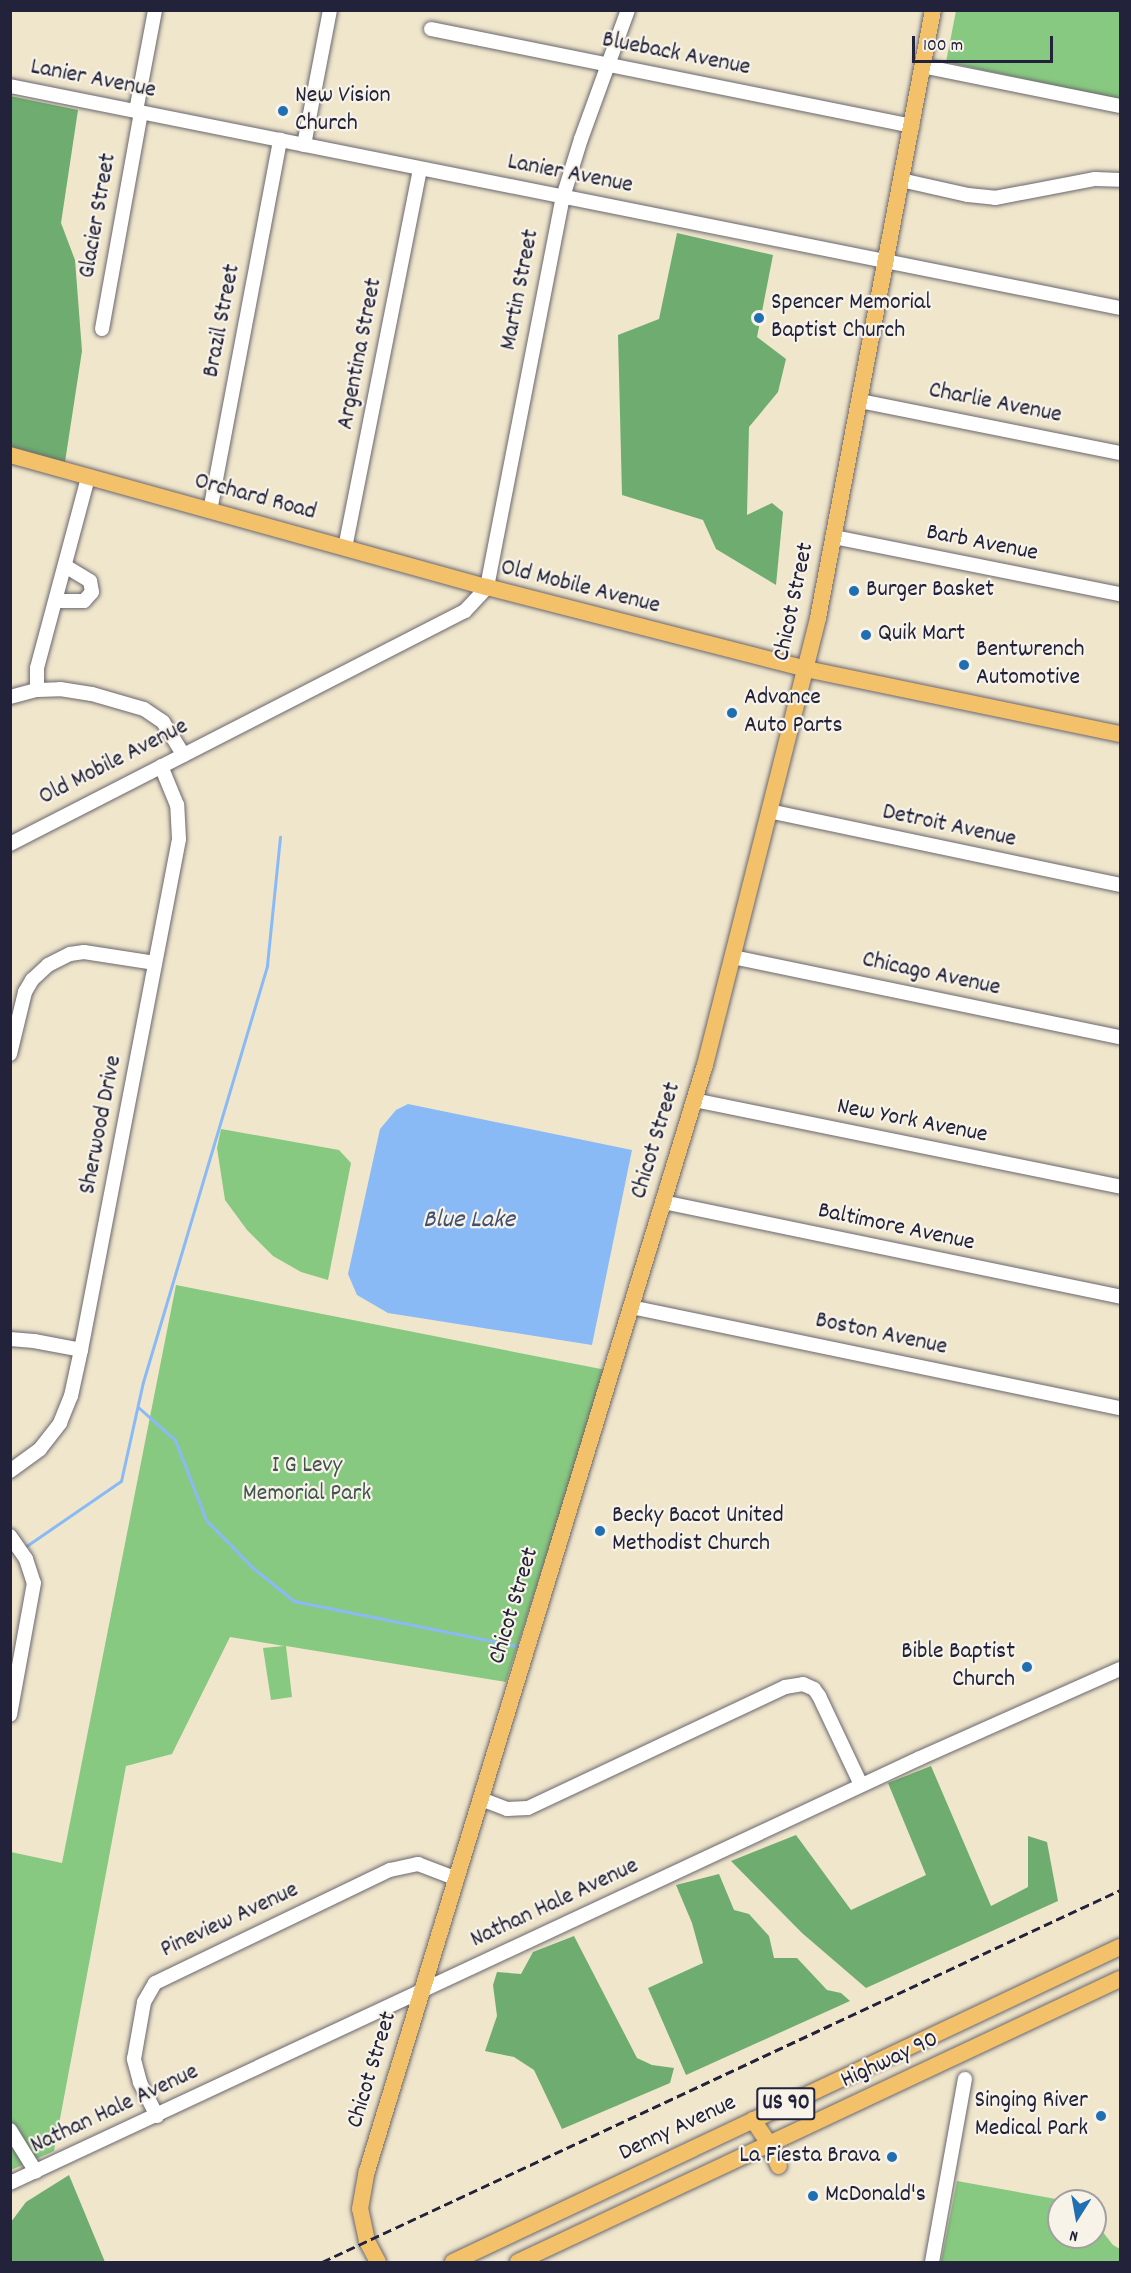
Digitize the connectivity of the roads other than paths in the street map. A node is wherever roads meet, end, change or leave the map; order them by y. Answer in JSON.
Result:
{"nodes":[{"id":1,"x":155,"y":10,"type":"edge"},
{"id":2,"x":330,"y":10,"type":"edge"},
{"id":3,"x":628,"y":10,"type":"edge"},
{"id":4,"x":933,"y":10,"type":"edge"},
{"id":5,"x":431,"y":29,"type":"dead end"},
{"id":6,"x":608,"y":65,"type":"junction"},
{"id":7,"x":922,"y":66,"type":"junction"},
{"id":8,"x":10,"y":86,"type":"edge"},
{"id":9,"x":1120,"y":106,"type":"edge"},
{"id":10,"x":138,"y":112,"type":"junction"},
{"id":11,"x":912,"y":126,"type":"junction"},
{"id":12,"x":280,"y":140,"type":"junction"},
{"id":13,"x":304,"y":145,"type":"junction"},
{"id":14,"x":420,"y":169,"type":"junction"},
{"id":15,"x":901,"y":180,"type":"junction"},
{"id":16,"x":1120,"y":180,"type":"edge"},
{"id":17,"x":562,"y":197,"type":"junction"},
{"id":18,"x":886,"y":262,"type":"junction"},
{"id":19,"x":1120,"y":308,"type":"edge"},
{"id":20,"x":102,"y":329,"type":"dead end"},
{"id":21,"x":860,"y":401,"type":"junction"},
{"id":22,"x":1120,"y":453,"type":"edge"},
{"id":23,"x":10,"y":455,"type":"edge"},
{"id":24,"x":88,"y":477,"type":"junction"},
{"id":25,"x":210,"y":511,"type":"junction"},
{"id":26,"x":834,"y":537,"type":"junction"},
{"id":27,"x":345,"y":548,"type":"junction"},
{"id":28,"x":65,"y":566,"type":"junction"},
{"id":29,"x":487,"y":586,"type":"junction"},
{"id":30,"x":1120,"y":594,"type":"edge"},
{"id":31,"x":56,"y":601,"type":"junction"},
{"id":32,"x":806,"y":669,"type":"junction"},
{"id":33,"x":37,"y":690,"type":"junction"},
{"id":34,"x":10,"y":697,"type":"edge"},
{"id":35,"x":1120,"y":734,"type":"edge"},
{"id":36,"x":184,"y":755,"type":"junction"},
{"id":37,"x":161,"y":766,"type":"junction"},
{"id":38,"x":769,"y":811,"type":"junction"},
{"id":39,"x":10,"y":844,"type":"edge"},
{"id":40,"x":1120,"y":885,"type":"edge"},
{"id":41,"x":733,"y":957,"type":"junction"},
{"id":42,"x":155,"y":963,"type":"junction"},
{"id":43,"x":1120,"y":1037,"type":"edge"},
{"id":44,"x":10,"y":1054,"type":"edge"},
{"id":45,"x":694,"y":1100,"type":"junction"},
{"id":46,"x":1120,"y":1187,"type":"edge"},
{"id":47,"x":663,"y":1202,"type":"junction"},
{"id":48,"x":1120,"y":1298,"type":"edge"},
{"id":49,"x":631,"y":1308,"type":"junction"},
{"id":50,"x":10,"y":1339,"type":"edge"},
{"id":51,"x":81,"y":1350,"type":"junction"},
{"id":52,"x":1120,"y":1408,"type":"edge"},
{"id":53,"x":10,"y":1471,"type":"edge"},
{"id":54,"x":10,"y":1536,"type":"edge"},
{"id":55,"x":1120,"y":1669,"type":"edge"},
{"id":56,"x":10,"y":1715,"type":"edge"},
{"id":57,"x":861,"y":1785,"type":"junction"},
{"id":58,"x":481,"y":1799,"type":"junction"},
{"id":59,"x":457,"y":1879,"type":"junction"},
{"id":60,"x":1115,"y":1950,"type":"edge"},
{"id":61,"x":1120,"y":1972,"type":"edge"},
{"id":62,"x":1120,"y":1979,"type":"edge"},
{"id":63,"x":423,"y":1991,"type":"junction"},
{"id":64,"x":965,"y":2079,"type":"dead end"},
{"id":65,"x":157,"y":2116,"type":"junction"},
{"id":66,"x":753,"y":2120,"type":"junction"},
{"id":67,"x":10,"y":2130,"type":"edge"},
{"id":68,"x":769,"y":2144,"type":"junction"},
{"id":69,"x":779,"y":2166,"type":"dead end"},
{"id":70,"x":36,"y":2172,"type":"junction"},
{"id":71,"x":10,"y":2183,"type":"edge"},
{"id":72,"x":378,"y":2262,"type":"edge"},
{"id":73,"x":453,"y":2262,"type":"edge"},
{"id":74,"x":518,"y":2262,"type":"edge"},
{"id":75,"x":932,"y":2262,"type":"edge"}],
"edges":[{"from":1,"to":10,"type":"street","name":"Glacier Street"},
{"from":2,"to":13,"type":"street"},
{"from":3,"to":6,"type":"street","name":"Martin Street"},
{"from":4,"to":7,"type":"main road","name":"Chicot Street"},
{"from":5,"to":6,"type":"street","name":"Blueback Avenue"},
{"from":6,"to":11,"type":"street","name":"Blueback Avenue"},
{"from":6,"to":17,"type":"street","name":"Martin Street"},
{"from":7,"to":9,"type":"street"},
{"from":7,"to":11,"type":"main road","name":"Chicot Street"},
{"from":8,"to":10,"type":"street","name":"Lanier Avenue"},
{"from":10,"to":12,"type":"street","name":"Lanier Avenue"},
{"from":10,"to":20,"type":"street","name":"Glacier Street"},
{"from":11,"to":15,"type":"main road","name":"Chicot Street"},
{"from":12,"to":13,"type":"street","name":"Lanier Avenue"},
{"from":12,"to":25,"type":"street","name":"Brazil Street"},
{"from":13,"to":14,"type":"street","name":"Lanier Avenue"},
{"from":14,"to":17,"type":"street","name":"Lanier Avenue"},
{"from":14,"to":27,"type":"street","name":"Argentina Street"},
{"from":15,"to":16,"type":"street"},
{"from":15,"to":18,"type":"main road","name":"Chicot Street"},
{"from":17,"to":18,"type":"street","name":"Lanier Avenue"},
{"from":17,"to":29,"type":"street","name":"Martin Street"},
{"from":18,"to":19,"type":"street","name":"Lanier Avenue"},
{"from":18,"to":21,"type":"main road","name":"Chicot Street"},
{"from":21,"to":22,"type":"street","name":"Charlie Avenue"},
{"from":21,"to":26,"type":"main road","name":"Chicot Street"},
{"from":23,"to":24,"type":"main road","name":"Orchard Road"},
{"from":24,"to":25,"type":"main road","name":"Orchard Road"},
{"from":24,"to":28,"type":"street"},
{"from":25,"to":27,"type":"main road","name":"Orchard Road"},
{"from":26,"to":30,"type":"street","name":"Barb Avenue"},
{"from":26,"to":32,"type":"main road","name":"Chicot Street"},
{"from":27,"to":29,"type":"main road","name":"Orchard Road"},
{"from":28,"to":31,"type":"street"},
{"from":28,"to":31,"type":"street"},
{"from":29,"to":32,"type":"main road","name":"Old Mobile Avenue"},
{"from":29,"to":36,"type":"street","name":"Old Mobile Avenue"},
{"from":31,"to":33,"type":"street"},
{"from":32,"to":35,"type":"main road","name":"Old Mobile Avenue"},
{"from":32,"to":38,"type":"main road","name":"Chicot Street"},
{"from":33,"to":34,"type":"street"},
{"from":33,"to":36,"type":"street"},
{"from":36,"to":37,"type":"street","name":"Old Mobile Avenue"},
{"from":37,"to":39,"type":"street","name":"Old Mobile Avenue"},
{"from":37,"to":42,"type":"street","name":"Sherwood Drive"},
{"from":38,"to":40,"type":"street","name":"Detroit Avenue"},
{"from":38,"to":41,"type":"main road","name":"Chicot Street"},
{"from":41,"to":43,"type":"street","name":"Chicago Avenue"},
{"from":41,"to":45,"type":"main road","name":"Chicot Street"},
{"from":42,"to":44,"type":"street"},
{"from":42,"to":51,"type":"street","name":"Sherwood Drive"},
{"from":45,"to":46,"type":"street","name":"New York Avenue"},
{"from":45,"to":47,"type":"main road","name":"Chicot Street"},
{"from":47,"to":48,"type":"street","name":"Baltimore Avenue"},
{"from":47,"to":49,"type":"main road","name":"Chicot Street"},
{"from":49,"to":52,"type":"street","name":"Boston Avenue"},
{"from":49,"to":58,"type":"main road","name":"Chicot Street"},
{"from":50,"to":51,"type":"street"},
{"from":51,"to":53,"type":"street","name":"Sherwood Drive"},
{"from":54,"to":56,"type":"street"},
{"from":55,"to":57,"type":"street","name":"Nathan Hale Avenue"},
{"from":57,"to":58,"type":"street"},
{"from":57,"to":63,"type":"street","name":"Nathan Hale Avenue"},
{"from":58,"to":59,"type":"main road","name":"Chicot Street"},
{"from":59,"to":63,"type":"main road","name":"Chicot Street"},
{"from":59,"to":65,"type":"street","name":"Pineview Avenue"},
{"from":60,"to":61,"type":"main road"},
{"from":60,"to":66,"type":"main road","name":"Denny Avenue","number":"US 90"},
{"from":62,"to":68,"type":"main road","name":"Highway 90","number":"US 90"},
{"from":63,"to":65,"type":"street","name":"Nathan Hale Avenue"},
{"from":63,"to":72,"type":"main road","name":"Chicot Street"},
{"from":64,"to":75,"type":"street"},
{"from":65,"to":70,"type":"street","name":"Nathan Hale Avenue"},
{"from":66,"to":68,"type":"main road"},
{"from":66,"to":73,"type":"main road","name":"Denny Avenue","number":"US 90"},
{"from":67,"to":70,"type":"street"},
{"from":68,"to":69,"type":"main road"},
{"from":68,"to":74,"type":"main road","name":"Highway 90","number":"US 90"},
{"from":70,"to":71,"type":"street","name":"Nathan Hale Avenue"}]}
